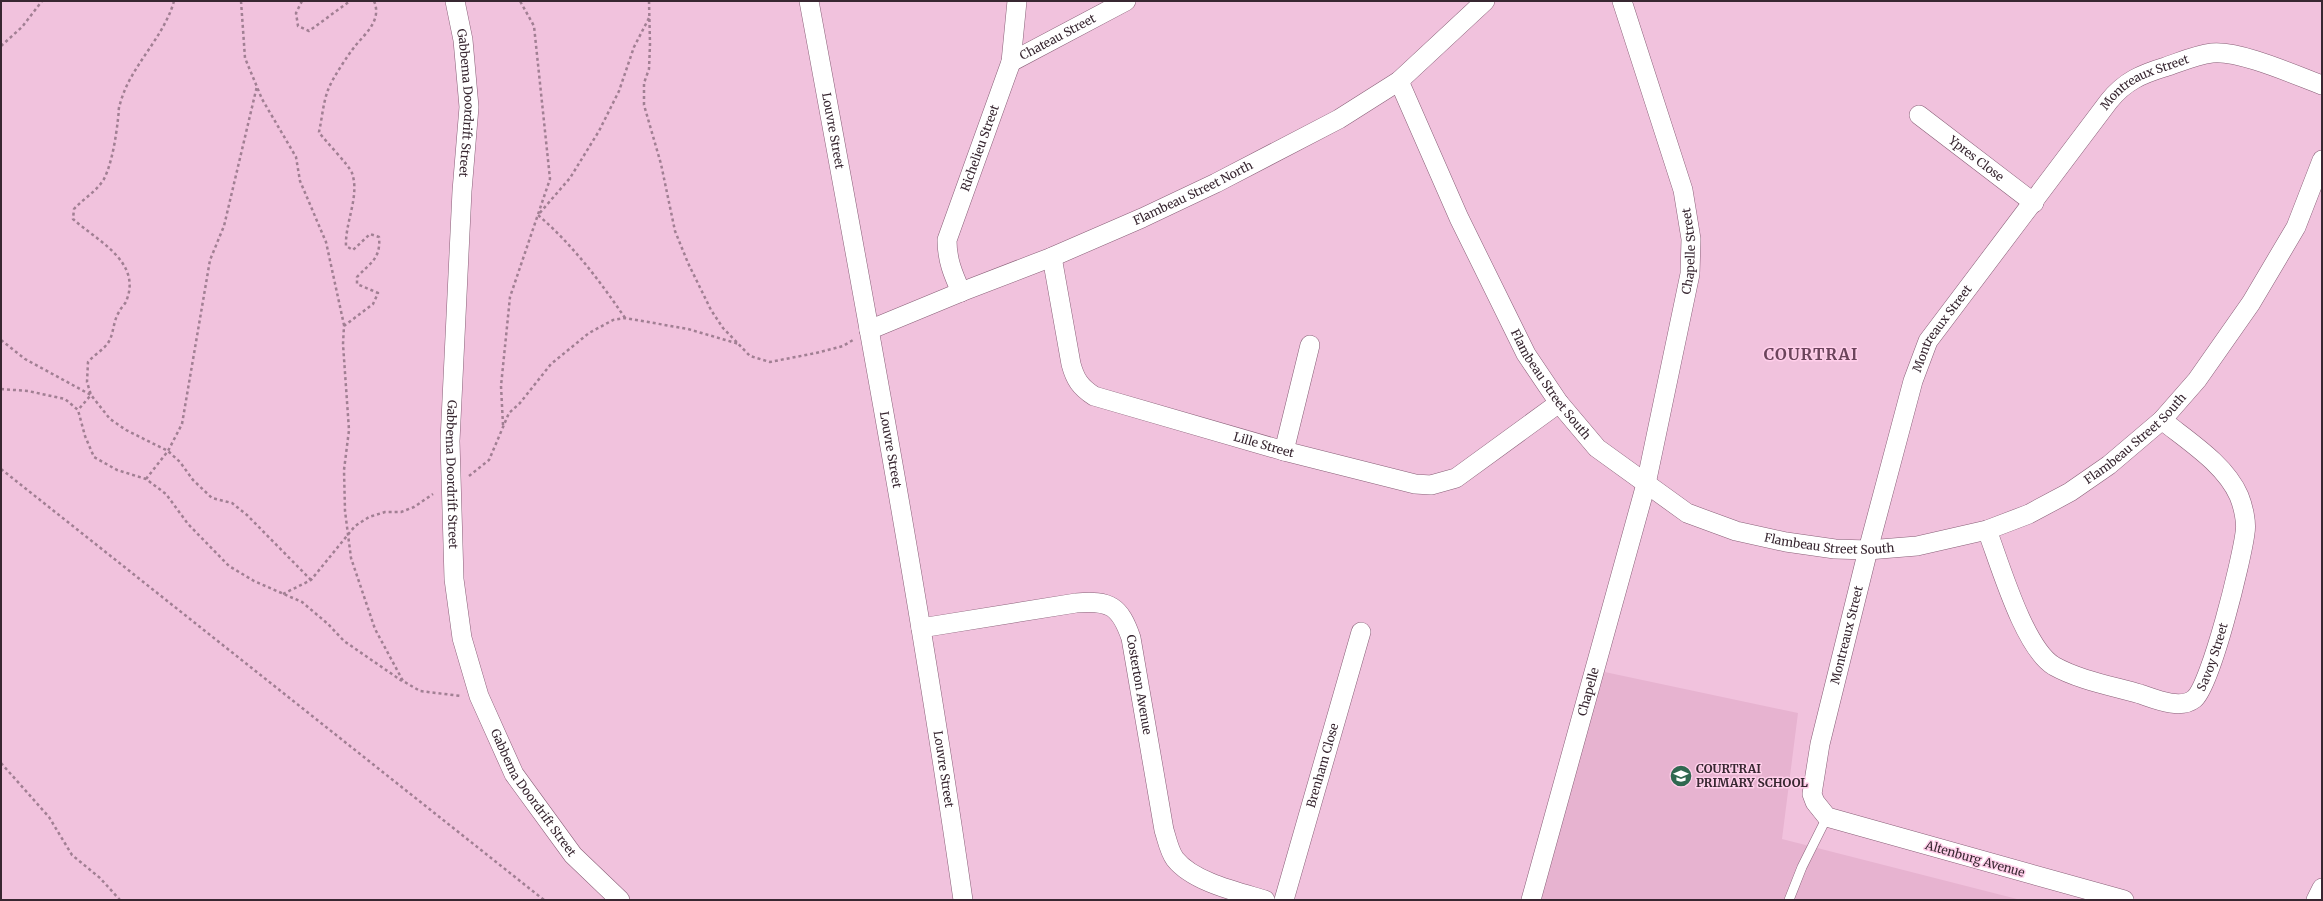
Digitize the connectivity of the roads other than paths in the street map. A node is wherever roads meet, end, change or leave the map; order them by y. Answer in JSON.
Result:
{"nodes":[{"id":1,"x":455,"y":1,"type":"edge"},
{"id":2,"x":809,"y":1,"type":"edge"},
{"id":3,"x":1017,"y":1,"type":"edge"},
{"id":4,"x":1126,"y":1,"type":"edge"},
{"id":5,"x":1485,"y":1,"type":"edge"},
{"id":6,"x":1622,"y":1,"type":"edge"},
{"id":7,"x":1011,"y":62,"type":"junction"},
{"id":8,"x":1399,"y":81,"type":"junction"},
{"id":9,"x":2322,"y":85,"type":"edge"},
{"id":10,"x":1919,"y":115,"type":"dead end"},
{"id":11,"x":2322,"y":160,"type":"edge"},
{"id":12,"x":2034,"y":203,"type":"junction"},
{"id":13,"x":1052,"y":257,"type":"junction"},
{"id":14,"x":961,"y":292,"type":"junction"},
{"id":15,"x":869,"y":330,"type":"junction"},
{"id":16,"x":1310,"y":345,"type":"dead end"},
{"id":17,"x":1560,"y":403,"type":"junction"},
{"id":18,"x":2162,"y":420,"type":"junction"},
{"id":19,"x":1284,"y":451,"type":"junction"},
{"id":20,"x":1646,"y":484,"type":"junction"},
{"id":21,"x":1987,"y":530,"type":"junction"},
{"id":22,"x":1868,"y":550,"type":"junction"},
{"id":23,"x":922,"y":628,"type":"junction"},
{"id":24,"x":1361,"y":632,"type":"dead end"},
{"id":25,"x":1827,"y":817,"type":"junction"},
{"id":26,"x":2322,"y":888,"type":"edge"},
{"id":27,"x":2098,"y":897,"type":"edge"},
{"id":28,"x":620,"y":900,"type":"edge"},
{"id":29,"x":963,"y":900,"type":"edge"},
{"id":30,"x":1265,"y":900,"type":"edge"},
{"id":31,"x":1284,"y":900,"type":"edge"},
{"id":32,"x":1531,"y":900,"type":"edge"},
{"id":33,"x":1789,"y":900,"type":"edge"},
{"id":34,"x":2124,"y":900,"type":"edge"},
{"id":35,"x":2316,"y":900,"type":"edge"}],
"edges":[{"from":1,"to":28,"type":"street","name":"Gabbema Doordrift Street"},
{"from":2,"to":15,"type":"street","name":"Louvre Street"},
{"from":3,"to":7,"type":"street","name":"Richelieu Street"},
{"from":4,"to":7,"type":"street","name":"Chateau Street"},
{"from":5,"to":8,"type":"street","name":"Flambeau Street North"},
{"from":6,"to":20,"type":"street","name":"Chapelle Street"},
{"from":7,"to":14,"type":"street","name":"Richelieu Street"},
{"from":8,"to":13,"type":"street","name":"Flambeau Street North"},
{"from":8,"to":17,"type":"street","name":"Flambeau Street South"},
{"from":9,"to":12,"type":"street","name":"Montreaux Street"},
{"from":10,"to":12,"type":"street","name":"Ypres Close"},
{"from":11,"to":18,"type":"street","name":"Flambeau Street South"},
{"from":12,"to":22,"type":"street","name":"Montreaux Street"},
{"from":13,"to":14,"type":"street","name":"Flambeau Street North"},
{"from":13,"to":19,"type":"street","name":"Lille Street"},
{"from":14,"to":15,"type":"street","name":"Flambeau Street North"},
{"from":15,"to":23,"type":"street","name":"Louvre Street"},
{"from":16,"to":19,"type":"street"},
{"from":17,"to":19,"type":"street","name":"Lille Street"},
{"from":17,"to":20,"type":"street","name":"Flambeau Street South"},
{"from":18,"to":21,"type":"street","name":"Flambeau Street South"},
{"from":18,"to":21,"type":"street","name":"Savoy Street"},
{"from":20,"to":22,"type":"street","name":"Flambeau Street South"},
{"from":20,"to":32,"type":"street","name":"Chapelle"},
{"from":21,"to":22,"type":"street","name":"Flambeau Street South"},
{"from":22,"to":25,"type":"street","name":"Montreaux Street"},
{"from":23,"to":29,"type":"street","name":"Louvre Street"},
{"from":23,"to":30,"type":"street","name":"Costerton Avenue"},
{"from":24,"to":31,"type":"street","name":"Brenham Close"},
{"from":25,"to":27,"type":"street","name":"Altenburg Avenue"},
{"from":25,"to":33,"type":"lane"},
{"from":26,"to":35,"type":"street"},
{"from":27,"to":34,"type":"street","name":"Altenburg Avenue"}]}
